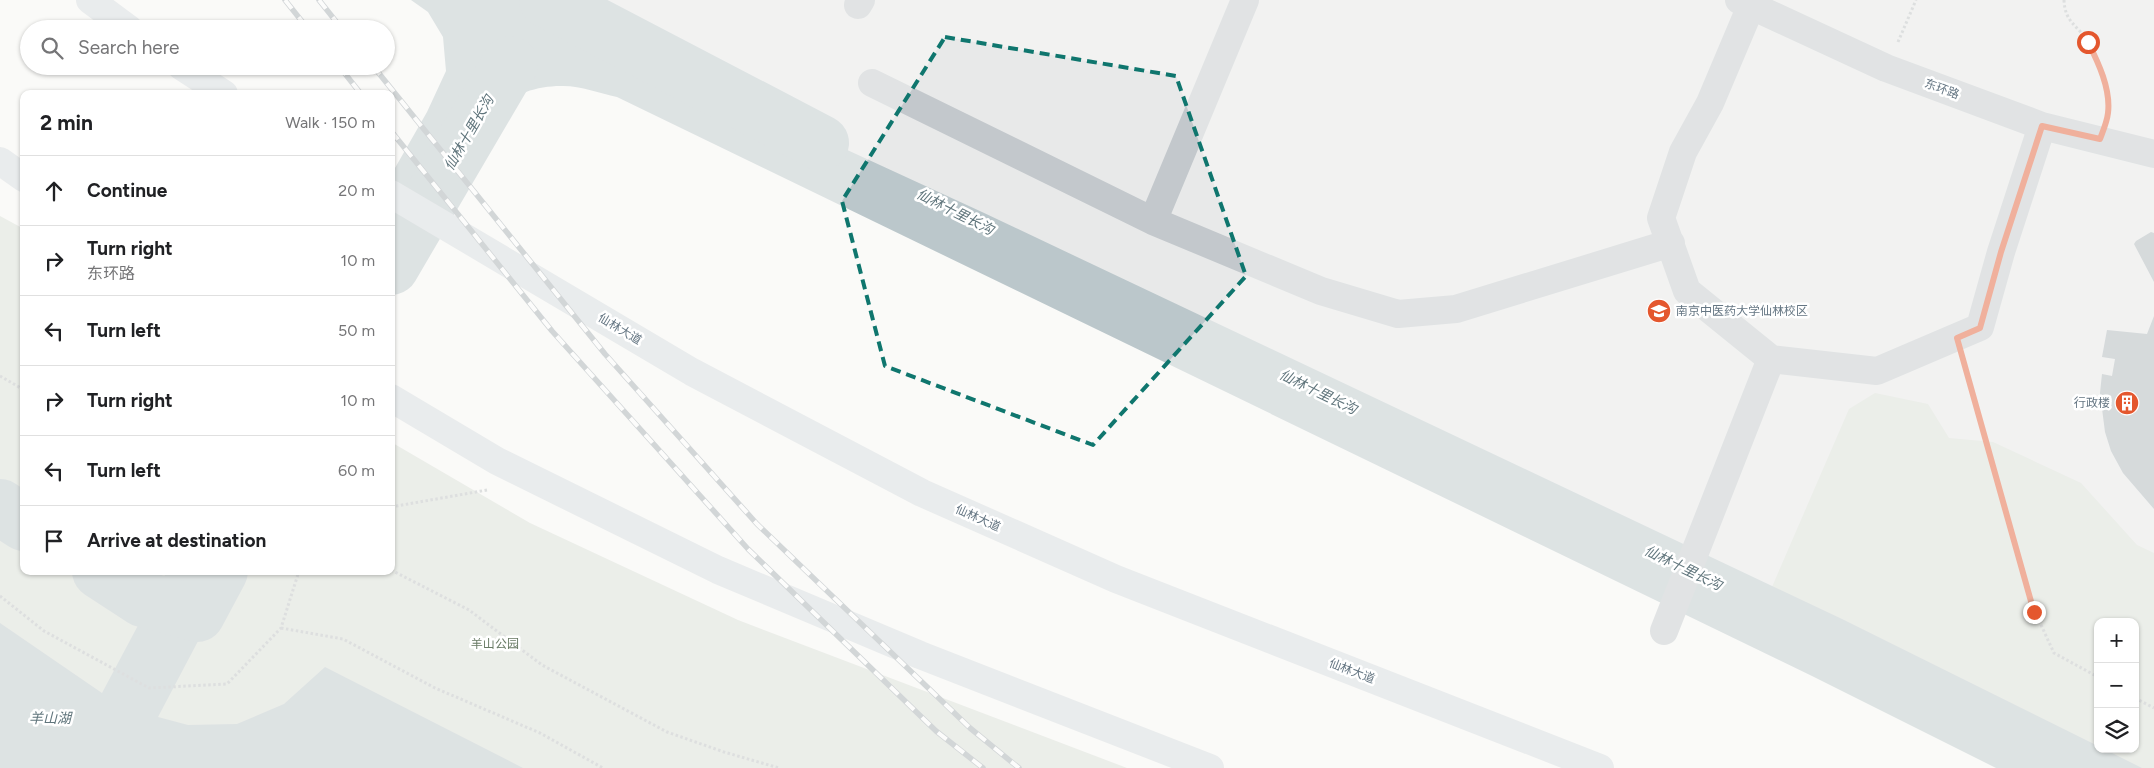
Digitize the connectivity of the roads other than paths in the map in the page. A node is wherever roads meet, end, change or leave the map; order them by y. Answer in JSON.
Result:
{"nodes":[{"id":1,"x":90,"y":0,"type":"edge"},
{"id":2,"x":1244,"y":0,"type":"edge"},
{"id":3,"x":1745,"y":3,"type":"edge"},
{"id":4,"x":117,"y":20,"type":"edge"},
{"id":5,"x":195,"y":75,"type":"edge"},
{"id":6,"x":872,"y":83,"type":"dead end"},
{"id":7,"x":218,"y":90,"type":"edge"},
{"id":8,"x":2042,"y":126,"type":"junction"},
{"id":9,"x":2154,"y":154,"type":"edge"},
{"id":10,"x":0,"y":160,"type":"edge"},
{"id":11,"x":20,"y":175,"type":"edge"},
{"id":12,"x":395,"y":196,"type":"edge"},
{"id":13,"x":1153,"y":220,"type":"junction"},
{"id":14,"x":1671,"y":243,"type":"junction"},
{"id":15,"x":1771,"y":358,"type":"junction"},
{"id":16,"x":395,"y":400,"type":"edge"},
{"id":17,"x":1664,"y":631,"type":"dead end"},
{"id":18,"x":1202,"y":767,"type":"edge"},
{"id":19,"x":1600,"y":768,"type":"edge"}],
"edges":[{"from":1,"to":4,"type":"main road"},
{"from":2,"to":13,"type":"lane"},
{"from":3,"to":8,"type":"lane","name":"东环路"},
{"from":3,"to":14,"type":"lane"},
{"from":5,"to":7,"type":"main road"},
{"from":6,"to":13,"type":"lane"},
{"from":8,"to":9,"type":"lane","name":"东环路"},
{"from":8,"to":15,"type":"lane"},
{"from":10,"to":11,"type":"main road"},
{"from":12,"to":19,"type":"main road","name":"仙林大道"},
{"from":13,"to":14,"type":"lane"},
{"from":14,"to":15,"type":"lane"},
{"from":15,"to":17,"type":"lane"},
{"from":16,"to":18,"type":"main road"}]}
